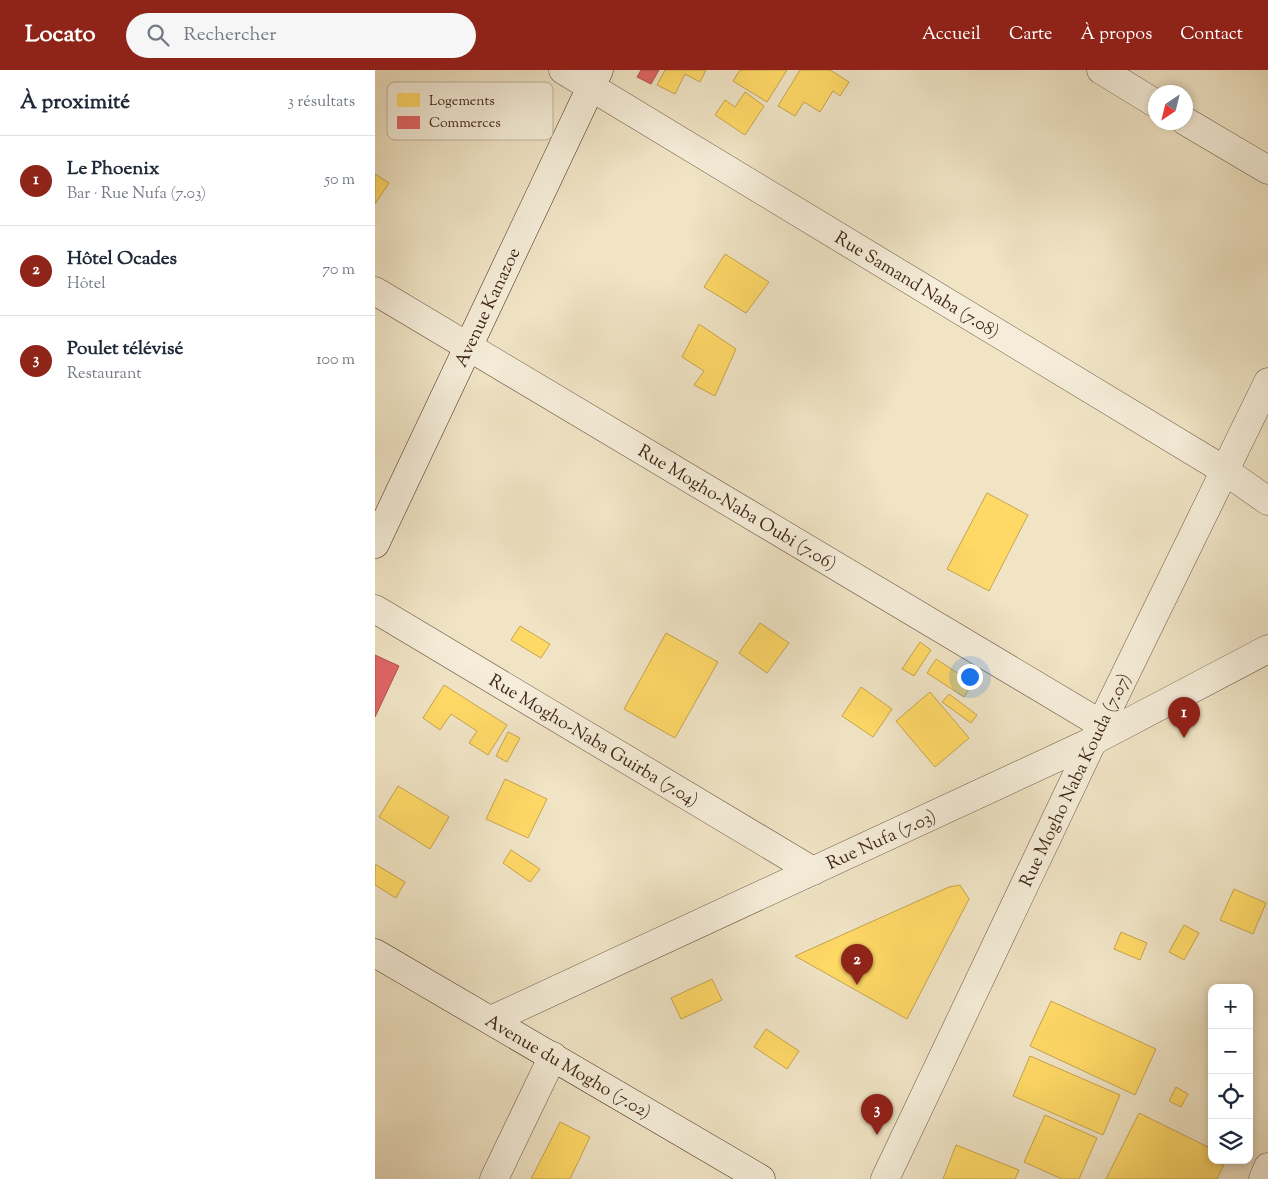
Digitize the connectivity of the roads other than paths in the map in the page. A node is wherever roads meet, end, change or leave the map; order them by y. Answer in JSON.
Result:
{"nodes":[{"id":1,"x":563,"y":70,"type":"edge"},
{"id":2,"x":1101,"y":70,"type":"edge"},
{"id":3,"x":595,"y":78,"type":"edge"},
{"id":4,"x":1148,"y":99,"type":"edge"},
{"id":5,"x":1193,"y":126,"type":"edge"},
{"id":6,"x":1268,"y":170,"type":"edge"},
{"id":7,"x":375,"y":291,"type":"edge"},
{"id":8,"x":469,"y":347,"type":"junction"},
{"id":9,"x":1268,"y":382,"type":"edge"},
{"id":10,"x":1224,"y":470,"type":"junction"},
{"id":11,"x":1268,"y":501,"type":"edge"},
{"id":12,"x":375,"y":544,"type":"edge"},
{"id":13,"x":375,"y":609,"type":"edge"},
{"id":14,"x":1268,"y":649,"type":"edge"},
{"id":15,"x":1098,"y":732,"type":"junction"},
{"id":16,"x":813,"y":870,"type":"junction"},
{"id":17,"x":375,"y":953,"type":"edge"},
{"id":18,"x":491,"y":1020,"type":"junction"},
{"id":19,"x":553,"y":1056,"type":"junction"},
{"id":20,"x":1268,"y":1167,"type":"edge"},
{"id":21,"x":493,"y":1179,"type":"edge"},
{"id":22,"x":761,"y":1179,"type":"edge"},
{"id":23,"x":885,"y":1179,"type":"edge"},
{"id":24,"x":1263,"y":1179,"type":"edge"}],
"edges":[{"from":1,"to":3,"type":"street","name":"Rue Samand Naba (7.08)"},
{"from":2,"to":4,"type":"street"},
{"from":3,"to":8,"type":"street","name":"Avenue Kanazoe"},
{"from":3,"to":10,"type":"street","name":"Rue Samand Naba (7.08)"},
{"from":5,"to":6,"type":"street"},
{"from":7,"to":8,"type":"street","name":"Rue Mogho-Naba Oubi (7.06)"},
{"from":8,"to":12,"type":"street","name":"Avenue Kanazoe"},
{"from":8,"to":15,"type":"street","name":"Rue Mogho-Naba Oubi (7.06)"},
{"from":9,"to":10,"type":"street","name":"Rue Mogho Naba Kouda (7.07)"},
{"from":10,"to":11,"type":"street","name":"Rue Samand Naba (7.08)"},
{"from":10,"to":15,"type":"street","name":"Rue Mogho Naba Kouda (7.07)"},
{"from":13,"to":16,"type":"street","name":"Rue Mogho-Naba Guirba (7.04)"},
{"from":14,"to":15,"type":"street","name":"Rue Nufa (7.03)"},
{"from":15,"to":16,"type":"street","name":"Rue Nufa (7.03)"},
{"from":15,"to":23,"type":"street","name":"Rue Mogho Naba Kouda (7.07)"},
{"from":16,"to":18,"type":"street","name":"Rue Nufa (7.03)"},
{"from":17,"to":18,"type":"street","name":"Avenue du Mogho (7.02)"},
{"from":18,"to":19,"type":"street","name":"Avenue du Mogho (7.02)"},
{"from":19,"to":21,"type":"street"},
{"from":19,"to":22,"type":"street","name":"Avenue du Mogho (7.02)"},
{"from":20,"to":24,"type":"street"}]}
